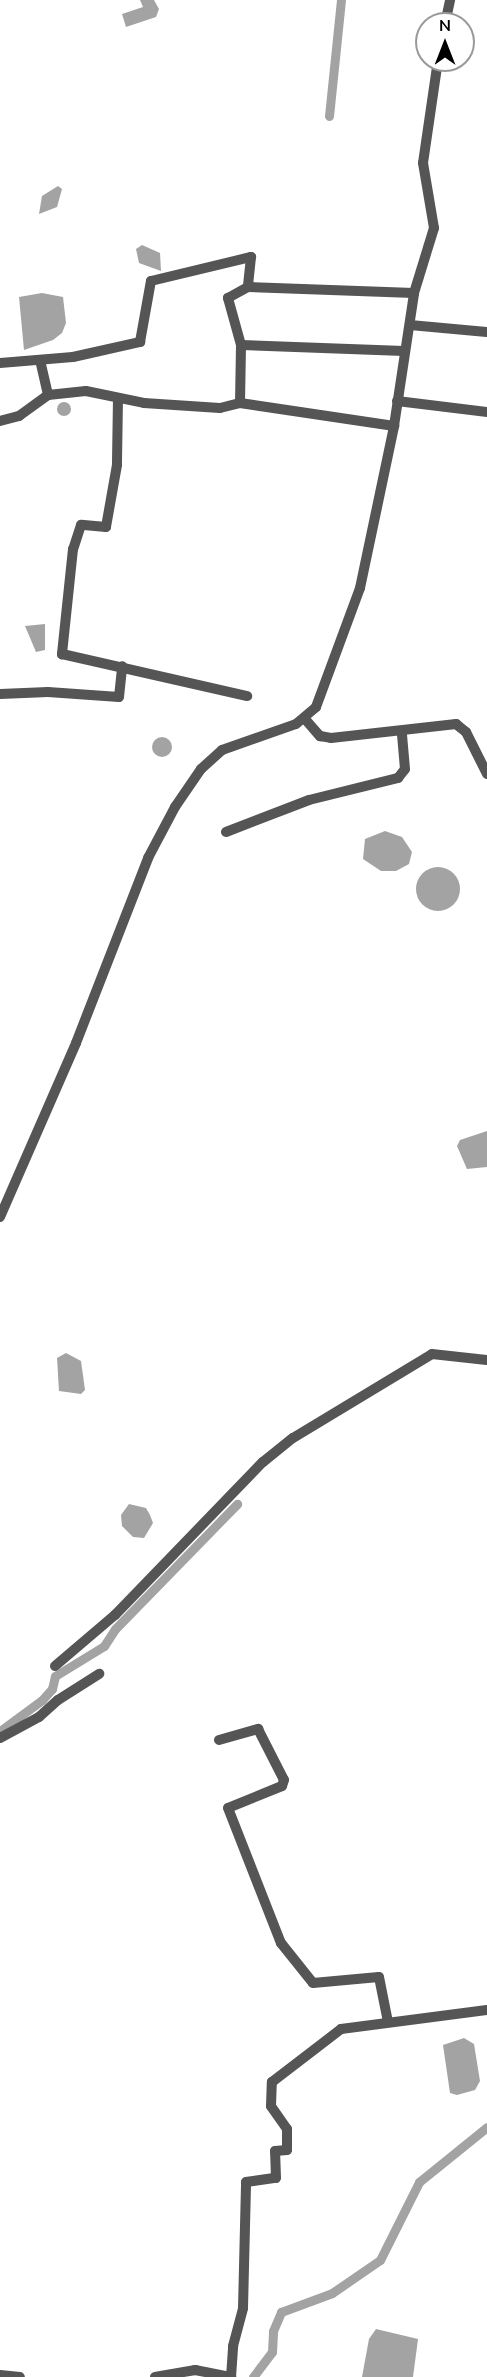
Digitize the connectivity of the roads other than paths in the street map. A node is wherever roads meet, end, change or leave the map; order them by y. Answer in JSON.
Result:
{"nodes":[{"id":1,"x":436,"y":72,"type":"edge"},
{"id":2,"x":248,"y":287,"type":"junction"},
{"id":3,"x":414,"y":292,"type":"junction"},
{"id":4,"x":410,"y":325,"type":"junction"},
{"id":5,"x":487,"y":332,"type":"edge"},
{"id":6,"x":241,"y":345,"type":"junction"},
{"id":7,"x":404,"y":351,"type":"junction"},
{"id":8,"x":40,"y":360,"type":"junction"},
{"id":9,"x":0,"y":363,"type":"edge"},
{"id":10,"x":48,"y":395,"type":"junction"},
{"id":11,"x":118,"y":398,"type":"junction"},
{"id":12,"x":397,"y":401,"type":"junction"},
{"id":13,"x":240,"y":403,"type":"junction"},
{"id":14,"x":487,"y":412,"type":"edge"},
{"id":15,"x":0,"y":421,"type":"edge"},
{"id":16,"x":394,"y":426,"type":"junction"},
{"id":17,"x":122,"y":666,"type":"junction"},
{"id":18,"x":0,"y":694,"type":"edge"},
{"id":19,"x":247,"y":696,"type":"dead end"},
{"id":20,"x":308,"y":722,"type":"junction"},
{"id":21,"x":402,"y":732,"type":"junction"},
{"id":22,"x":487,"y":774,"type":"edge"},
{"id":23,"x":226,"y":832,"type":"dead end"},
{"id":24,"x":0,"y":1216,"type":"edge"},
{"id":25,"x":487,"y":1360,"type":"edge"},
{"id":26,"x":55,"y":1666,"type":"dead end"},
{"id":27,"x":99,"y":1674,"type":"dead end"},
{"id":28,"x":0,"y":1738,"type":"edge"},
{"id":29,"x":219,"y":1740,"type":"dead end"},
{"id":30,"x":487,"y":2010,"type":"edge"},
{"id":31,"x":388,"y":2022,"type":"junction"},
{"id":32,"x":0,"y":2375,"type":"edge"},
{"id":33,"x":20,"y":2377,"type":"edge"},
{"id":34,"x":155,"y":2377,"type":"edge"},
{"id":35,"x":231,"y":2377,"type":"edge"}],
"edges":[{"from":1,"to":3,"type":"street"},
{"from":2,"to":3,"type":"street"},
{"from":2,"to":6,"type":"street"},
{"from":2,"to":8,"type":"street"},
{"from":3,"to":4,"type":"street"},
{"from":4,"to":5,"type":"street"},
{"from":4,"to":7,"type":"street"},
{"from":6,"to":7,"type":"street"},
{"from":6,"to":13,"type":"street"},
{"from":7,"to":12,"type":"street"},
{"from":8,"to":9,"type":"street"},
{"from":8,"to":10,"type":"street"},
{"from":10,"to":11,"type":"street"},
{"from":10,"to":15,"type":"street"},
{"from":11,"to":13,"type":"street"},
{"from":11,"to":17,"type":"street"},
{"from":12,"to":14,"type":"street"},
{"from":12,"to":16,"type":"street"},
{"from":13,"to":16,"type":"street"},
{"from":16,"to":20,"type":"street"},
{"from":17,"to":18,"type":"street"},
{"from":17,"to":19,"type":"street"},
{"from":20,"to":21,"type":"street"},
{"from":20,"to":24,"type":"street"},
{"from":21,"to":22,"type":"street"},
{"from":21,"to":23,"type":"street"},
{"from":25,"to":26,"type":"street"},
{"from":27,"to":28,"type":"street"},
{"from":29,"to":31,"type":"street"},
{"from":30,"to":31,"type":"street"},
{"from":31,"to":35,"type":"street"},
{"from":32,"to":33,"type":"street"},
{"from":34,"to":35,"type":"street"}]}
